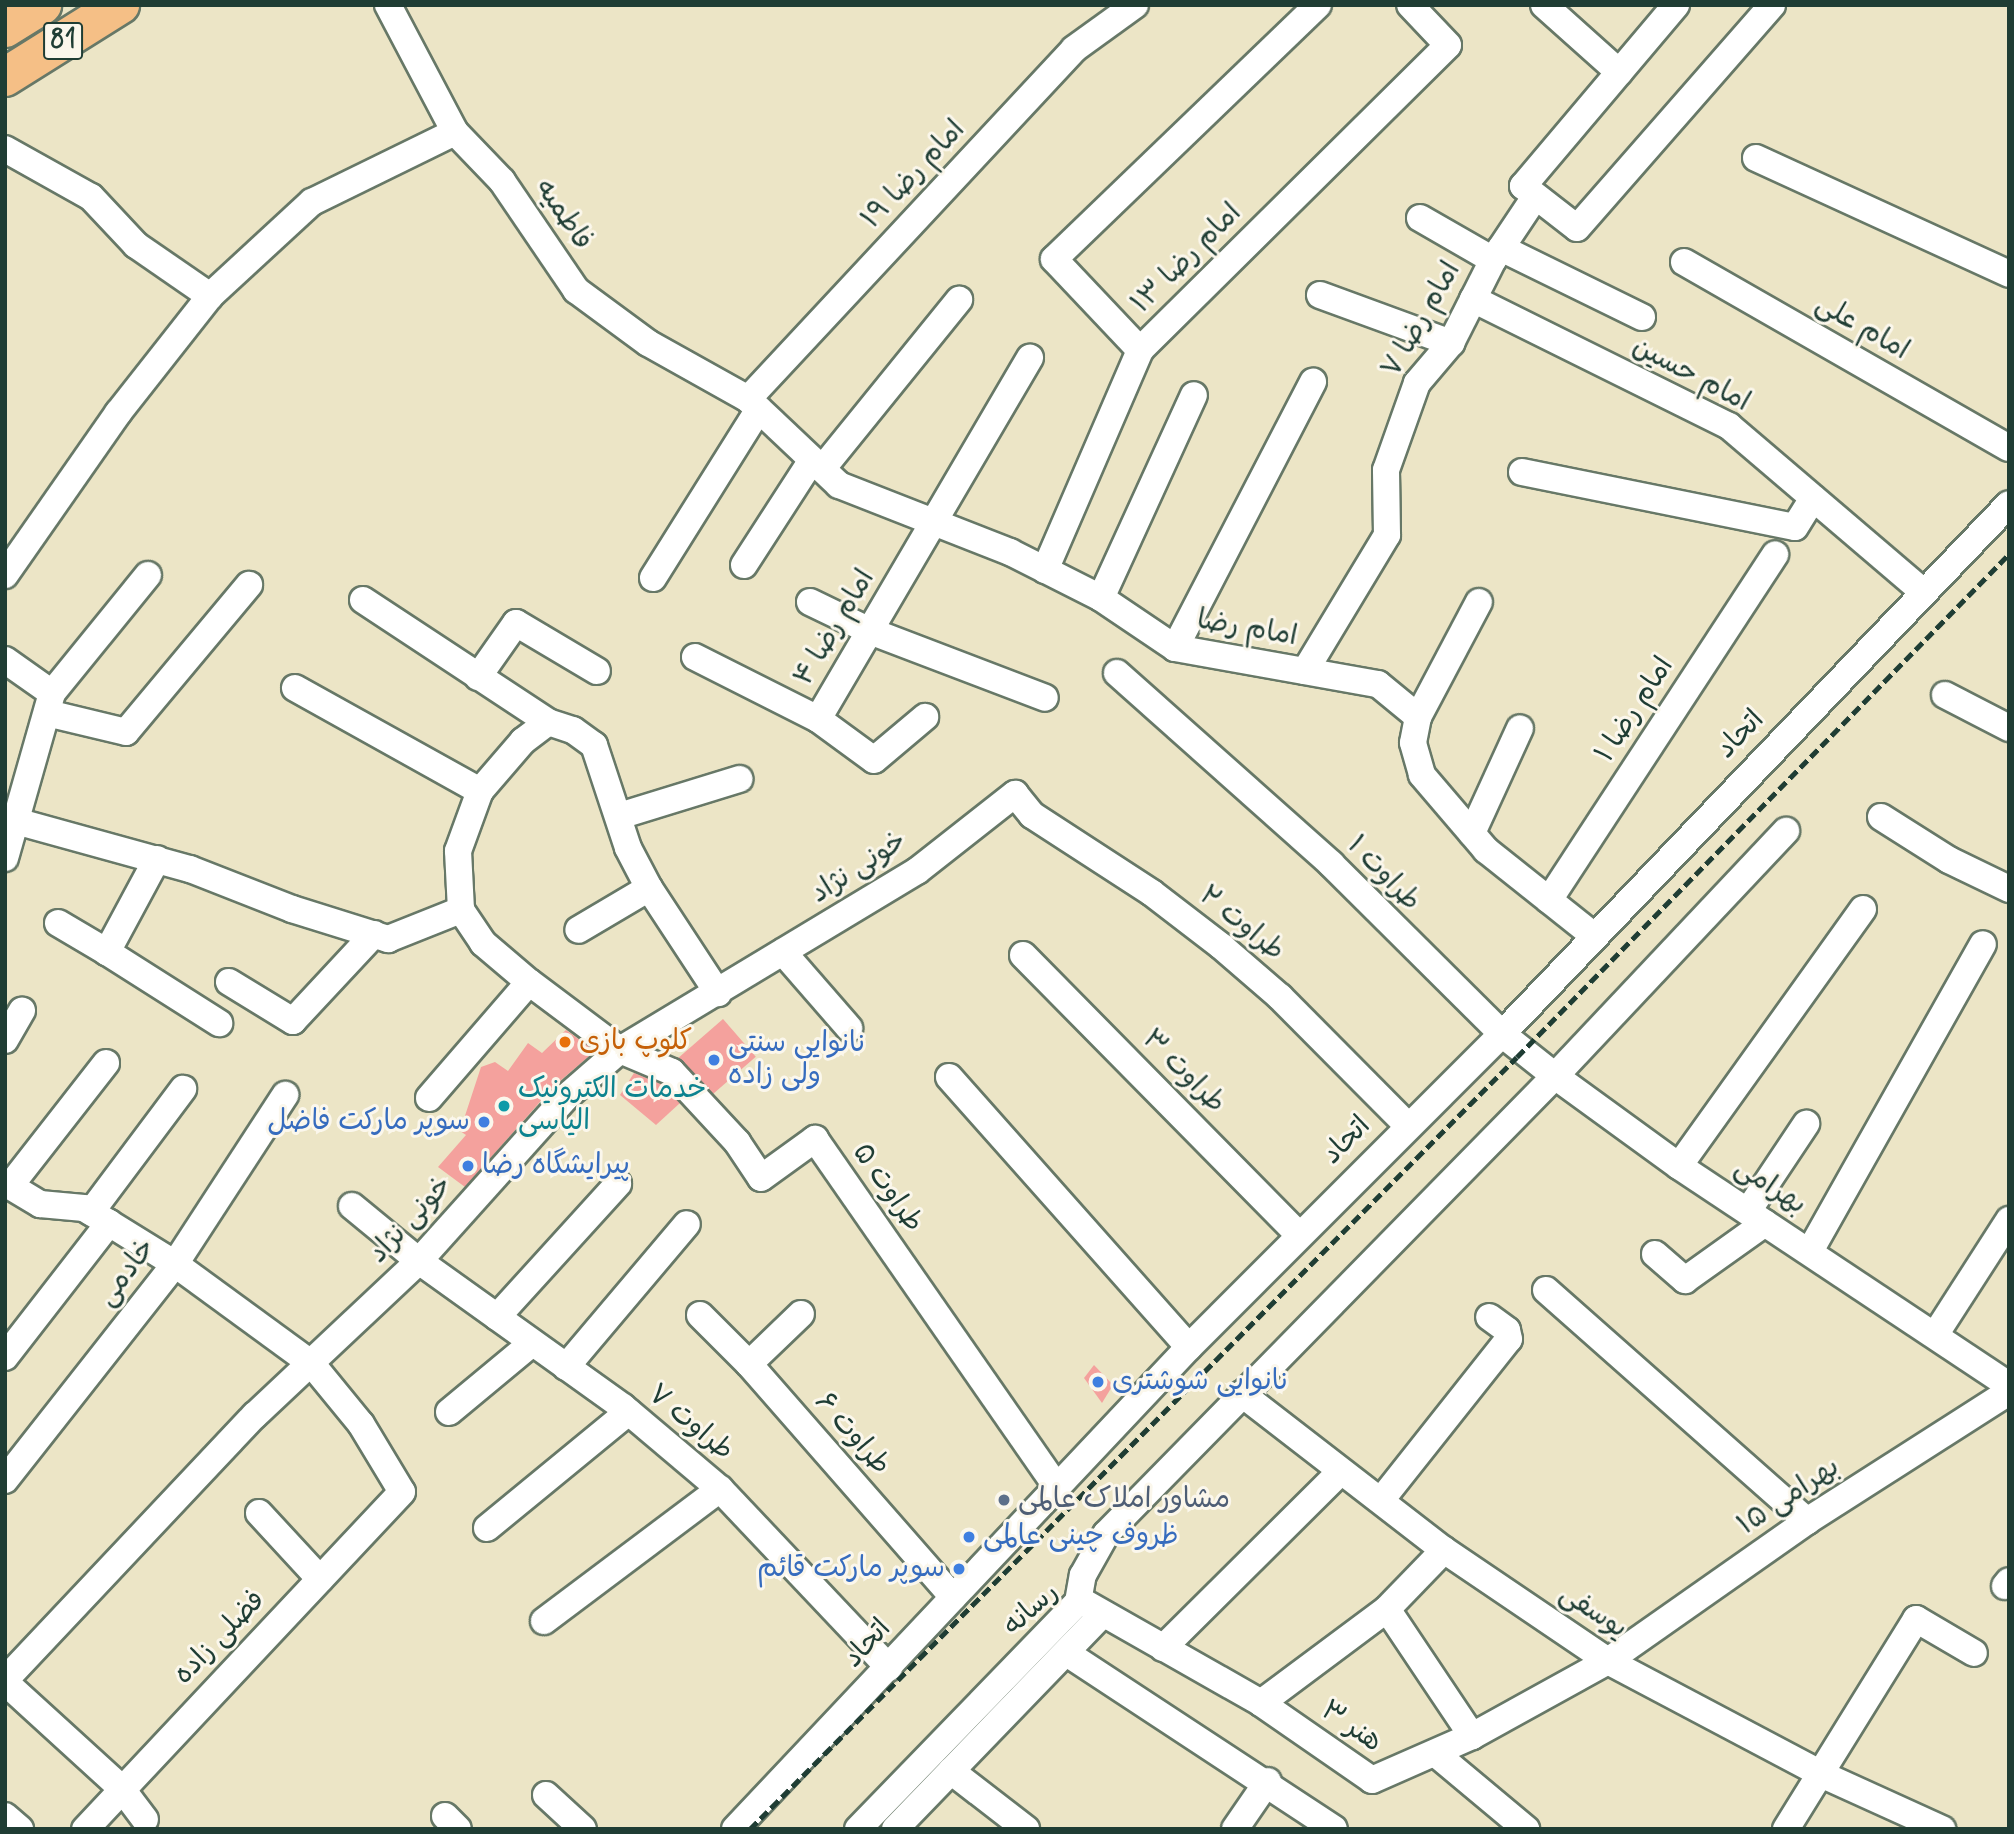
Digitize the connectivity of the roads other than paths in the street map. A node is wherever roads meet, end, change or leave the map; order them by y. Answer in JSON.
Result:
{"nodes":[{"id":1,"x":43,"y":5,"type":"edge"},
{"id":2,"x":388,"y":5,"type":"edge"},
{"id":3,"x":1135,"y":5,"type":"edge"},
{"id":4,"x":1318,"y":5,"type":"edge"},
{"id":5,"x":1410,"y":5,"type":"edge"},
{"id":6,"x":1544,"y":5,"type":"edge"},
{"id":7,"x":1676,"y":5,"type":"edge"},
{"id":8,"x":1772,"y":5,"type":"edge"},
{"id":9,"x":115,"y":7,"type":"edge"},
{"id":10,"x":5,"y":28,"type":"edge"},
{"id":11,"x":1619,"y":72,"type":"junction"},
{"id":12,"x":5,"y":77,"type":"edge"},
{"id":13,"x":455,"y":132,"type":"junction"},
{"id":14,"x":5,"y":149,"type":"edge"},
{"id":15,"x":1756,"y":159,"type":"dead end"},
{"id":16,"x":1529,"y":192,"type":"junction"},
{"id":17,"x":1420,"y":218,"type":"dead end"},
{"id":18,"x":1497,"y":254,"type":"junction"},
{"id":19,"x":1684,"y":262,"type":"dead end"},
{"id":20,"x":2009,"y":274,"type":"edge"},
{"id":21,"x":1320,"y":295,"type":"dead end"},
{"id":22,"x":211,"y":296,"type":"junction"},
{"id":23,"x":1473,"y":299,"type":"junction"},
{"id":24,"x":959,"y":300,"type":"dead end"},
{"id":25,"x":1642,"y":317,"type":"dead end"},
{"id":26,"x":1451,"y":343,"type":"junction"},
{"id":27,"x":1140,"y":350,"type":"junction"},
{"id":28,"x":1030,"y":358,"type":"dead end"},
{"id":29,"x":1313,"y":382,"type":"dead end"},
{"id":30,"x":1194,"y":395,"type":"dead end"},
{"id":31,"x":753,"y":404,"type":"junction"},
{"id":32,"x":2009,"y":448,"type":"edge"},
{"id":33,"x":817,"y":464,"type":"junction"},
{"id":34,"x":1522,"y":472,"type":"dead end"},
{"id":35,"x":1813,"y":498,"type":"junction"},
{"id":36,"x":2009,"y":504,"type":"edge"},
{"id":37,"x":934,"y":523,"type":"junction"},
{"id":38,"x":1775,"y":554,"type":"dead end"},
{"id":39,"x":744,"y":565,"type":"dead end"},
{"id":40,"x":1045,"y":570,"type":"junction"},
{"id":41,"x":5,"y":575,"type":"edge"},
{"id":42,"x":148,"y":575,"type":"dead end"},
{"id":43,"x":653,"y":578,"type":"dead end"},
{"id":44,"x":249,"y":585,"type":"dead end"},
{"id":45,"x":1922,"y":591,"type":"junction"},
{"id":46,"x":1101,"y":597,"type":"junction"},
{"id":47,"x":363,"y":600,"type":"dead end"},
{"id":48,"x":1479,"y":602,"type":"dead end"},
{"id":49,"x":810,"y":603,"type":"dead end"},
{"id":50,"x":870,"y":631,"type":"junction"},
{"id":51,"x":1175,"y":648,"type":"junction"},
{"id":52,"x":695,"y":657,"type":"dead end"},
{"id":53,"x":5,"y":660,"type":"edge"},
{"id":54,"x":597,"y":671,"type":"dead end"},
{"id":55,"x":1305,"y":671,"type":"junction"},
{"id":56,"x":1118,"y":673,"type":"dead end"},
{"id":57,"x":478,"y":677,"type":"junction"},
{"id":58,"x":295,"y":688,"type":"dead end"},
{"id":59,"x":1945,"y":695,"type":"dead end"},
{"id":60,"x":1045,"y":698,"type":"dead end"},
{"id":61,"x":50,"y":703,"type":"junction"},
{"id":62,"x":925,"y":717,"type":"dead end"},
{"id":63,"x":1418,"y":718,"type":"junction"},
{"id":64,"x":818,"y":719,"type":"junction"},
{"id":65,"x":548,"y":722,"type":"junction"},
{"id":66,"x":1520,"y":728,"type":"dead end"},
{"id":67,"x":2009,"y":728,"type":"edge"},
{"id":68,"x":739,"y":779,"type":"dead end"},
{"id":69,"x":480,"y":791,"type":"junction"},
{"id":70,"x":1015,"y":794,"type":"joint"},
{"id":71,"x":619,"y":816,"type":"junction"},
{"id":72,"x":1881,"y":817,"type":"dead end"},
{"id":73,"x":19,"y":822,"type":"junction"},
{"id":74,"x":1786,"y":831,"type":"dead end"},
{"id":75,"x":1472,"y":834,"type":"junction"},
{"id":76,"x":5,"y":858,"type":"edge"},
{"id":77,"x":157,"y":859,"type":"junction"},
{"id":78,"x":2008,"y":887,"type":"edge"},
{"id":79,"x":649,"y":888,"type":"junction"},
{"id":80,"x":1549,"y":900,"type":"junction"},
{"id":81,"x":1863,"y":909,"type":"dead end"},
{"id":82,"x":461,"y":910,"type":"junction"},
{"id":83,"x":58,"y":923,"type":"dead end"},
{"id":84,"x":578,"y":930,"type":"dead end"},
{"id":85,"x":374,"y":934,"type":"junction"},
{"id":86,"x":1593,"y":935,"type":"junction"},
{"id":87,"x":1983,"y":944,"type":"dead end"},
{"id":88,"x":107,"y":952,"type":"junction"},
{"id":89,"x":783,"y":952,"type":"junction"},
{"id":90,"x":1023,"y":955,"type":"dead end"},
{"id":91,"x":229,"y":982,"type":"dead end"},
{"id":92,"x":529,"y":982,"type":"junction"},
{"id":93,"x":718,"y":993,"type":"junction"},
{"id":94,"x":22,"y":1010,"type":"dead end"},
{"id":95,"x":219,"y":1023,"type":"dead end"},
{"id":96,"x":849,"y":1028,"type":"dead end"},
{"id":97,"x":1502,"y":1034,"type":"junction"},
{"id":98,"x":5,"y":1040,"type":"edge"},
{"id":99,"x":620,"y":1050,"type":"junction"},
{"id":100,"x":106,"y":1063,"type":"dead end"},
{"id":101,"x":1555,"y":1076,"type":"junction"},
{"id":102,"x":949,"y":1077,"type":"dead end"},
{"id":103,"x":183,"y":1089,"type":"dead end"},
{"id":104,"x":285,"y":1095,"type":"dead end"},
{"id":105,"x":429,"y":1098,"type":"dead end"},
{"id":106,"x":1806,"y":1124,"type":"dead end"},
{"id":107,"x":1408,"y":1126,"type":"junction"},
{"id":108,"x":1679,"y":1166,"type":"junction"},
{"id":109,"x":618,"y":1184,"type":"dead end"},
{"id":110,"x":8,"y":1185,"type":"edge"},
{"id":111,"x":352,"y":1206,"type":"dead end"},
{"id":112,"x":100,"y":1217,"type":"junction"},
{"id":113,"x":1756,"y":1217,"type":"junction"},
{"id":114,"x":2009,"y":1220,"type":"edge"},
{"id":115,"x":687,"y":1224,"type":"dead end"},
{"id":116,"x":1298,"y":1234,"type":"junction"},
{"id":117,"x":1810,"y":1251,"type":"junction"},
{"id":118,"x":1655,"y":1254,"type":"dead end"},
{"id":119,"x":419,"y":1261,"type":"junction"},
{"id":120,"x":175,"y":1264,"type":"junction"},
{"id":121,"x":1546,"y":1290,"type":"dead end"},
{"id":122,"x":801,"y":1314,"type":"dead end"},
{"id":123,"x":700,"y":1315,"type":"dead end"},
{"id":124,"x":497,"y":1317,"type":"junction"},
{"id":125,"x":1489,"y":1317,"type":"dead end"},
{"id":126,"x":1935,"y":1335,"type":"junction"},
{"id":127,"x":532,"y":1343,"type":"junction"},
{"id":128,"x":1189,"y":1347,"type":"junction"},
{"id":129,"x":5,"y":1357,"type":"edge"},
{"id":130,"x":311,"y":1363,"type":"junction"},
{"id":131,"x":749,"y":1364,"type":"junction"},
{"id":132,"x":566,"y":1367,"type":"junction"},
{"id":133,"x":2009,"y":1385,"type":"edge"},
{"id":134,"x":2009,"y":1392,"type":"edge"},
{"id":135,"x":1242,"y":1394,"type":"junction"},
{"id":136,"x":449,"y":1412,"type":"dead end"},
{"id":137,"x":628,"y":1412,"type":"junction"},
{"id":138,"x":1340,"y":1472,"type":"junction"},
{"id":139,"x":5,"y":1480,"type":"edge"},
{"id":140,"x":1057,"y":1487,"type":"junction"},
{"id":141,"x":720,"y":1489,"type":"junction"},
{"id":142,"x":1382,"y":1499,"type":"junction"},
{"id":143,"x":259,"y":1513,"type":"dead end"},
{"id":144,"x":1807,"y":1521,"type":"junction"},
{"id":145,"x":487,"y":1528,"type":"dead end"},
{"id":146,"x":1444,"y":1550,"type":"junction"},
{"id":147,"x":320,"y":1579,"type":"junction"},
{"id":148,"x":953,"y":1597,"type":"junction"},
{"id":149,"x":1078,"y":1602,"type":"junction"},
{"id":150,"x":1387,"y":1609,"type":"junction"},
{"id":151,"x":1101,"y":1616,"type":"junction"},
{"id":152,"x":544,"y":1621,"type":"dead end"},
{"id":153,"x":1163,"y":1648,"type":"junction"},
{"id":154,"x":1974,"y":1653,"type":"dead end"},
{"id":155,"x":1068,"y":1654,"type":"junction"},
{"id":156,"x":1608,"y":1661,"type":"junction"},
{"id":157,"x":888,"y":1668,"type":"junction"},
{"id":158,"x":5,"y":1681,"type":"edge"},
{"id":159,"x":1261,"y":1703,"type":"junction"},
{"id":160,"x":1472,"y":1736,"type":"junction"},
{"id":161,"x":1435,"y":1753,"type":"junction"},
{"id":162,"x":951,"y":1772,"type":"junction"},
{"id":163,"x":1823,"y":1775,"type":"junction"},
{"id":164,"x":1268,"y":1781,"type":"junction"},
{"id":165,"x":122,"y":1789,"type":"junction"},
{"id":166,"x":546,"y":1796,"type":"dead end"},
{"id":167,"x":5,"y":1816,"type":"edge"},
{"id":168,"x":145,"y":1819,"type":"dead end"},
{"id":169,"x":1892,"y":1819,"type":"edge"},
{"id":170,"x":20,"y":1829,"type":"edge"},
{"id":171,"x":85,"y":1829,"type":"edge"},
{"id":172,"x":583,"y":1829,"type":"edge"},
{"id":173,"x":735,"y":1829,"type":"edge"},
{"id":174,"x":858,"y":1829,"type":"edge"},
{"id":175,"x":895,"y":1829,"type":"edge"},
{"id":176,"x":1026,"y":1829,"type":"edge"},
{"id":177,"x":1235,"y":1829,"type":"edge"},
{"id":178,"x":1334,"y":1829,"type":"edge"},
{"id":179,"x":1527,"y":1829,"type":"edge"},
{"id":180,"x":1786,"y":1829,"type":"edge"},
{"id":181,"x":1942,"y":1829,"type":"edge"}],
"edges":[{"from":1,"to":10,"type":"highway","number":"81"},
{"from":2,"to":13,"type":"street","name":"فاطمیه"},
{"from":3,"to":31,"type":"street","name":"امام رضا ۱۹"},
{"from":4,"to":27,"type":"street"},
{"from":5,"to":27,"type":"street","name":"امام رضا ۱۳"},
{"from":6,"to":11,"type":"street"},
{"from":7,"to":11,"type":"street","name":"امام رضا ۷"},
{"from":8,"to":16,"type":"street"},
{"from":9,"to":12,"type":"highway","number":"81"},
{"from":11,"to":16,"type":"street","name":"امام رضا ۷"},
{"from":13,"to":22,"type":"street"},
{"from":13,"to":31,"type":"street","name":"فاطمیه"},
{"from":14,"to":22,"type":"street"},
{"from":15,"to":20,"type":"street"},
{"from":16,"to":18,"type":"street","name":"امام رضا ۷"},
{"from":17,"to":18,"type":"street"},
{"from":18,"to":23,"type":"street","name":"امام رضا ۷"},
{"from":18,"to":25,"type":"street"},
{"from":19,"to":32,"type":"street","name":"امام علی"},
{"from":21,"to":26,"type":"street"},
{"from":22,"to":41,"type":"street"},
{"from":23,"to":26,"type":"street","name":"امام رضا ۷"},
{"from":23,"to":35,"type":"street","name":"امام حسین"},
{"from":24,"to":33,"type":"street"},
{"from":26,"to":55,"type":"street","name":"امام رضا ۷"},
{"from":27,"to":40,"type":"street","name":"امام رضا ۱۳"},
{"from":28,"to":37,"type":"street","name":"امام رضا ۴"},
{"from":29,"to":51,"type":"street"},
{"from":30,"to":46,"type":"street"},
{"from":31,"to":33,"type":"street","name":"امام رضا"},
{"from":31,"to":43,"type":"street","name":"امام رضا ۱۹"},
{"from":33,"to":37,"type":"street","name":"امام رضا"},
{"from":33,"to":39,"type":"street"},
{"from":34,"to":35,"type":"street"},
{"from":35,"to":45,"type":"street","name":"امام حسین"},
{"from":36,"to":45,"type":"street","name":"اتحاد"},
{"from":37,"to":40,"type":"street","name":"امام رضا"},
{"from":37,"to":50,"type":"street","name":"امام رضا ۴"},
{"from":38,"to":80,"type":"street","name":"امام رضا ۱"},
{"from":40,"to":46,"type":"street","name":"امام رضا"},
{"from":42,"to":61,"type":"street"},
{"from":44,"to":61,"type":"street"},
{"from":45,"to":86,"type":"street","name":"اتحاد"},
{"from":46,"to":51,"type":"street","name":"امام رضا"},
{"from":47,"to":57,"type":"street"},
{"from":48,"to":63,"type":"street"},
{"from":49,"to":50,"type":"street"},
{"from":50,"to":60,"type":"street"},
{"from":50,"to":64,"type":"street","name":"امام رضا ۴"},
{"from":51,"to":55,"type":"street","name":"امام رضا"},
{"from":52,"to":64,"type":"street","name":"امام رضا ۴"},
{"from":53,"to":61,"type":"street"},
{"from":54,"to":57,"type":"street"},
{"from":55,"to":63,"type":"street","name":"امام رضا"},
{"from":56,"to":97,"type":"street","name":"طراوت ۱"},
{"from":57,"to":65,"type":"street"},
{"from":58,"to":69,"type":"street"},
{"from":59,"to":67,"type":"street"},
{"from":61,"to":73,"type":"street"},
{"from":62,"to":64,"type":"street"},
{"from":63,"to":75,"type":"street"},
{"from":65,"to":69,"type":"street"},
{"from":65,"to":71,"type":"street"},
{"from":66,"to":75,"type":"street"},
{"from":68,"to":71,"type":"street"},
{"from":69,"to":82,"type":"street"},
{"from":70,"to":89,"type":"street","name":"خونی نژاد"},
{"from":70,"to":107,"type":"street","name":"طراوت ۲"},
{"from":71,"to":79,"type":"street"},
{"from":72,"to":78,"type":"street"},
{"from":73,"to":76,"type":"street"},
{"from":73,"to":77,"type":"street"},
{"from":74,"to":101,"type":"street"},
{"from":75,"to":80,"type":"street"},
{"from":77,"to":85,"type":"street"},
{"from":77,"to":88,"type":"street"},
{"from":79,"to":84,"type":"street"},
{"from":79,"to":93,"type":"street"},
{"from":80,"to":86,"type":"street"},
{"from":81,"to":108,"type":"street"},
{"from":82,"to":85,"type":"street"},
{"from":82,"to":92,"type":"street"},
{"from":83,"to":88,"type":"street"},
{"from":85,"to":91,"type":"street"},
{"from":86,"to":97,"type":"street","name":"اتحاد"},
{"from":87,"to":117,"type":"street"},
{"from":88,"to":95,"type":"street"},
{"from":89,"to":93,"type":"street","name":"خونی نژاد"},
{"from":89,"to":96,"type":"street"},
{"from":90,"to":116,"type":"street","name":"طراوت ۳"},
{"from":92,"to":99,"type":"street"},
{"from":92,"to":105,"type":"street"},
{"from":93,"to":99,"type":"street","name":"خونی نژاد"},
{"from":94,"to":98,"type":"street"},
{"from":97,"to":101,"type":"street","name":"بهرامی"},
{"from":97,"to":107,"type":"street","name":"اتحاد"},
{"from":99,"to":119,"type":"street","name":"خونی نژاد"},
{"from":99,"to":140,"type":"street","name":"طراوت ۵"},
{"from":100,"to":110,"type":"street"},
{"from":101,"to":108,"type":"street","name":"بهرامی"},
{"from":101,"to":135,"type":"street"},
{"from":102,"to":128,"type":"street"},
{"from":103,"to":112,"type":"street"},
{"from":104,"to":120,"type":"street","name":"خادمی"},
{"from":106,"to":113,"type":"street"},
{"from":107,"to":116,"type":"street","name":"اتحاد"},
{"from":108,"to":113,"type":"street","name":"بهرامی"},
{"from":109,"to":124,"type":"street"},
{"from":110,"to":112,"type":"street"},
{"from":111,"to":119,"type":"street","name":"طراوت ۷"},
{"from":112,"to":120,"type":"street"},
{"from":112,"to":129,"type":"street"},
{"from":113,"to":117,"type":"street","name":"بهرامی"},
{"from":113,"to":118,"type":"street"},
{"from":114,"to":126,"type":"street"},
{"from":115,"to":132,"type":"street"},
{"from":116,"to":128,"type":"street","name":"اتحاد"},
{"from":117,"to":126,"type":"street","name":"بهرامی"},
{"from":119,"to":124,"type":"street","name":"طراوت ۷"},
{"from":119,"to":130,"type":"street","name":"خونی نژاد"},
{"from":120,"to":130,"type":"street"},
{"from":120,"to":139,"type":"street","name":"خادمی"},
{"from":121,"to":144,"type":"street"},
{"from":122,"to":131,"type":"street"},
{"from":123,"to":131,"type":"street","name":"طراوت ۶"},
{"from":124,"to":127,"type":"street","name":"طراوت ۷"},
{"from":125,"to":142,"type":"street"},
{"from":126,"to":133,"type":"street","name":"بهرامی"},
{"from":127,"to":132,"type":"street","name":"طراوت ۷"},
{"from":127,"to":136,"type":"street"},
{"from":128,"to":140,"type":"street","name":"اتحاد"},
{"from":130,"to":147,"type":"street","name":"فضلی زاده"},
{"from":130,"to":158,"type":"street","name":"خونی نژاد"},
{"from":131,"to":148,"type":"street","name":"طراوت ۶"},
{"from":132,"to":137,"type":"street","name":"طراوت ۷"},
{"from":134,"to":144,"type":"street","name":"بهرامی ۱۵"},
{"from":135,"to":138,"type":"street","name":"یوسفی"},
{"from":135,"to":149,"type":"street"},
{"from":137,"to":141,"type":"street","name":"طراوت ۷"},
{"from":137,"to":145,"type":"street"},
{"from":138,"to":142,"type":"street","name":"یوسفی"},
{"from":138,"to":153,"type":"street"},
{"from":140,"to":148,"type":"street","name":"اتحاد"},
{"from":141,"to":152,"type":"street"},
{"from":141,"to":157,"type":"street","name":"طراوت ۷"},
{"from":142,"to":146,"type":"street","name":"یوسفی"},
{"from":143,"to":147,"type":"street"},
{"from":144,"to":156,"type":"street","name":"بهرامی ۱۵"},
{"from":146,"to":150,"type":"street"},
{"from":146,"to":156,"type":"street","name":"یوسفی"},
{"from":147,"to":165,"type":"street","name":"فضلی زاده"},
{"from":148,"to":157,"type":"street","name":"اتحاد"},
{"from":149,"to":151,"type":"street","name":"رسانه"},
{"from":149,"to":174,"type":"street","name":"رسانه"},
{"from":150,"to":159,"type":"street"},
{"from":150,"to":160,"type":"street"},
{"from":151,"to":153,"type":"street","name":"هنر ۳"},
{"from":151,"to":155,"type":"street","name":"رسانه"},
{"from":153,"to":159,"type":"street","name":"هنر ۳"},
{"from":154,"to":163,"type":"street"},
{"from":155,"to":162,"type":"street","name":"رسانه"},
{"from":155,"to":164,"type":"street"},
{"from":156,"to":160,"type":"street","name":"هنر ۳"},
{"from":156,"to":163,"type":"street","name":"یوسفی"},
{"from":157,"to":173,"type":"street","name":"اتحاد"},
{"from":158,"to":165,"type":"street","name":"خونی نژاد"},
{"from":159,"to":161,"type":"street","name":"هنر ۳"},
{"from":160,"to":161,"type":"street","name":"هنر ۳"},
{"from":161,"to":179,"type":"street"},
{"from":162,"to":175,"type":"street","name":"رسانه"},
{"from":162,"to":176,"type":"street"},
{"from":163,"to":169,"type":"street","name":"یوسفی"},
{"from":163,"to":180,"type":"street"},
{"from":164,"to":177,"type":"street"},
{"from":164,"to":178,"type":"street"},
{"from":165,"to":168,"type":"street","name":"خونی نژاد"},
{"from":165,"to":171,"type":"street","name":"فضلی زاده"},
{"from":166,"to":172,"type":"street"},
{"from":167,"to":170,"type":"street"},
{"from":169,"to":181,"type":"street","name":"یوسفی"}]}
